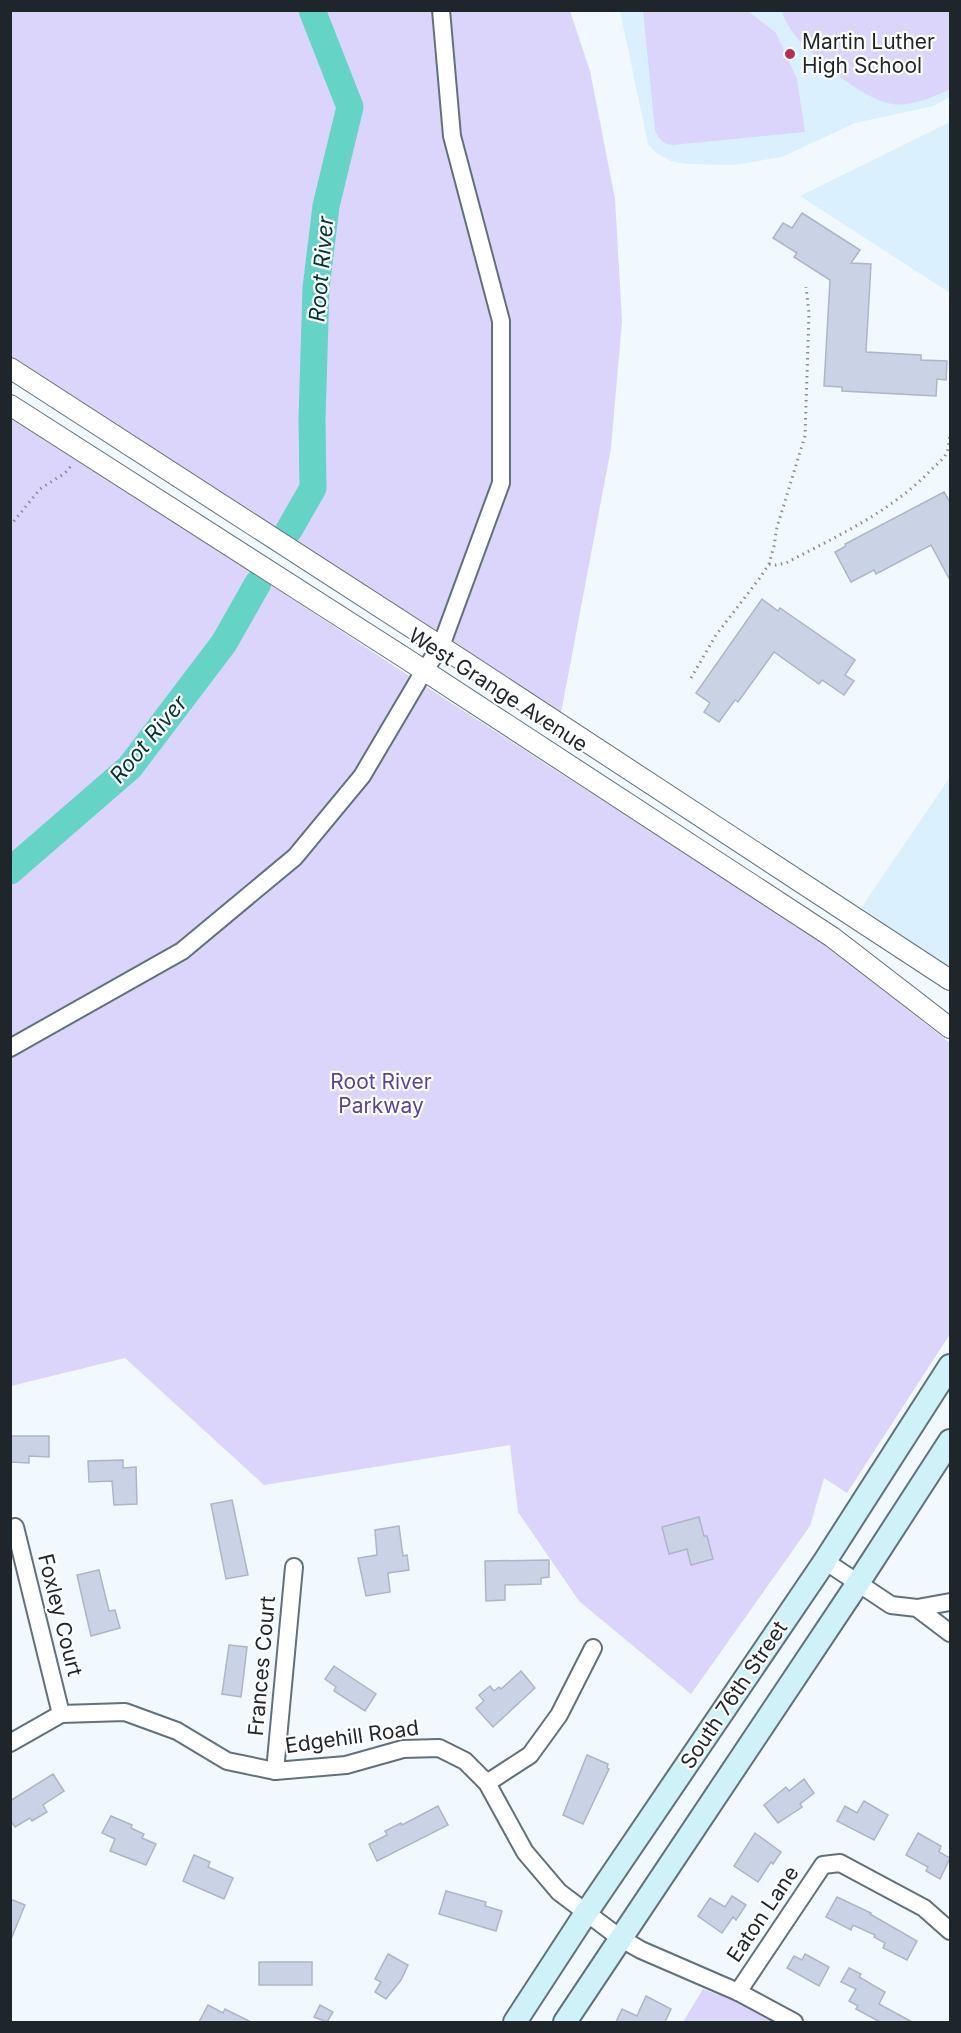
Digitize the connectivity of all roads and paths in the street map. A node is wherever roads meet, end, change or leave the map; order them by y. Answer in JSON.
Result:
{"nodes":[{"id":1,"x":441,"y":10,"type":"edge"},
{"id":2,"x":806,"y":287,"type":"dead end"},
{"id":3,"x":10,"y":368,"type":"edge"},
{"id":4,"x":10,"y":405,"type":"edge"},
{"id":5,"x":951,"y":434,"type":"edge"},
{"id":6,"x":84,"y":453,"type":"junction"},
{"id":7,"x":10,"y":526,"type":"edge"},
{"id":8,"x":279,"y":542,"type":"junction"},
{"id":9,"x":769,"y":564,"type":"junction"},
{"id":10,"x":262,"y":566,"type":"junction"},
{"id":11,"x":441,"y":646,"type":"junction"},
{"id":12,"x":424,"y":671,"type":"junction"},
{"id":13,"x":691,"y":678,"type":"dead end"},
{"id":14,"x":951,"y":980,"type":"edge"},
{"id":15,"x":951,"y":1028,"type":"edge"},
{"id":16,"x":10,"y":1048,"type":"edge"},
{"id":17,"x":951,"y":1366,"type":"edge"},
{"id":18,"x":951,"y":1441,"type":"edge"},
{"id":19,"x":15,"y":1527,"type":"dead end"},
{"id":20,"x":825,"y":1561,"type":"junction"},
{"id":21,"x":294,"y":1566,"type":"dead end"},
{"id":22,"x":858,"y":1583,"type":"junction"},
{"id":23,"x":951,"y":1602,"type":"edge"},
{"id":24,"x":917,"y":1608,"type":"junction"},
{"id":25,"x":951,"y":1633,"type":"edge"},
{"id":26,"x":593,"y":1648,"type":"dead end"},
{"id":27,"x":61,"y":1714,"type":"junction"},
{"id":28,"x":10,"y":1743,"type":"edge"},
{"id":29,"x":275,"y":1771,"type":"junction"},
{"id":30,"x":487,"y":1783,"type":"junction"},
{"id":31,"x":586,"y":1913,"type":"junction"},
{"id":32,"x":951,"y":1931,"type":"edge"},
{"id":33,"x":620,"y":1938,"type":"junction"},
{"id":34,"x":738,"y":1992,"type":"junction"},
{"id":35,"x":515,"y":2022,"type":"edge"},
{"id":36,"x":564,"y":2022,"type":"edge"},
{"id":37,"x":794,"y":2022,"type":"edge"}],
"edges":[{"from":1,"to":11,"type":"street"},
{"from":2,"to":9,"type":"path"},
{"from":3,"to":8,"type":"street","name":"West Grange Avenue"},
{"from":4,"to":6,"type":"street","name":"West Grange Avenue"},
{"from":5,"to":9,"type":"path"},
{"from":6,"to":7,"type":"path"},
{"from":6,"to":10,"type":"street","name":"West Grange Avenue"},
{"from":8,"to":10,"type":"street"},
{"from":8,"to":11,"type":"street","name":"West Grange Avenue"},
{"from":9,"to":13,"type":"path"},
{"from":10,"to":12,"type":"street","name":"West Grange Avenue"},
{"from":11,"to":12,"type":"street"},
{"from":11,"to":14,"type":"street","name":"West Grange Avenue"},
{"from":12,"to":15,"type":"street","name":"West Grange Avenue"},
{"from":12,"to":16,"type":"street"},
{"from":17,"to":20,"type":"main road","name":"South 76th Street"},
{"from":18,"to":22,"type":"main road","name":"South 76th Street"},
{"from":19,"to":27,"type":"street","name":"Foxley Court"},
{"from":20,"to":22,"type":"street"},
{"from":20,"to":31,"type":"main road","name":"South 76th Street"},
{"from":21,"to":29,"type":"street","name":"Frances Court"},
{"from":22,"to":24,"type":"street"},
{"from":22,"to":33,"type":"main road","name":"South 76th Street"},
{"from":23,"to":24,"type":"street"},
{"from":24,"to":25,"type":"street"},
{"from":26,"to":30,"type":"street"},
{"from":27,"to":28,"type":"street","name":"Edgehill Road"},
{"from":27,"to":29,"type":"street","name":"Edgehill Road"},
{"from":29,"to":30,"type":"street","name":"Edgehill Road"},
{"from":30,"to":31,"type":"street","name":"Edgehill Road"},
{"from":31,"to":33,"type":"street","name":"Edgehill Road"},
{"from":31,"to":35,"type":"main road","name":"South 76th Street"},
{"from":32,"to":34,"type":"street","name":"Eaton Lane"},
{"from":33,"to":34,"type":"street","name":"Edgehill Road"},
{"from":33,"to":36,"type":"main road","name":"South 76th Street"},
{"from":34,"to":37,"type":"street","name":"Edgehill Road"}]}
